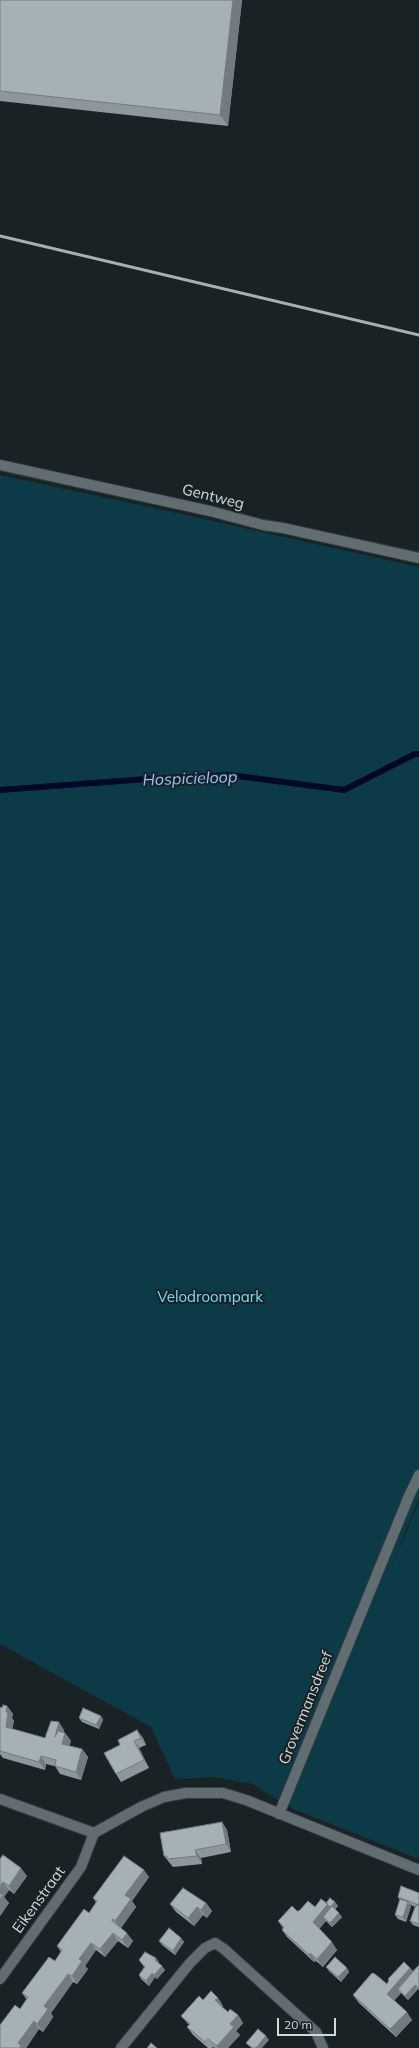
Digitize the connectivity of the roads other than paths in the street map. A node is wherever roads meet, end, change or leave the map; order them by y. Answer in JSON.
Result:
{"nodes":[{"id":1,"x":0,"y":465,"type":"edge"},
{"id":2,"x":419,"y":558,"type":"edge"},
{"id":3,"x":419,"y":1475,"type":"edge"},
{"id":4,"x":0,"y":1799,"type":"edge"},
{"id":5,"x":279,"y":1814,"type":"junction"},
{"id":6,"x":94,"y":1833,"type":"junction"},
{"id":7,"x":419,"y":1870,"type":"edge"},
{"id":8,"x":0,"y":1979,"type":"edge"},
{"id":9,"x":121,"y":2048,"type":"edge"},
{"id":10,"x":323,"y":2048,"type":"edge"}],
"edges":[{"from":1,"to":2,"type":"street","name":"Gentweg"},
{"from":3,"to":5,"type":"street","name":"Grovermansdreef"},
{"from":4,"to":6,"type":"street"},
{"from":5,"to":6,"type":"street"},
{"from":5,"to":7,"type":"street"},
{"from":6,"to":8,"type":"street","name":"Eikenstraat"},
{"from":9,"to":10,"type":"street"}]}
